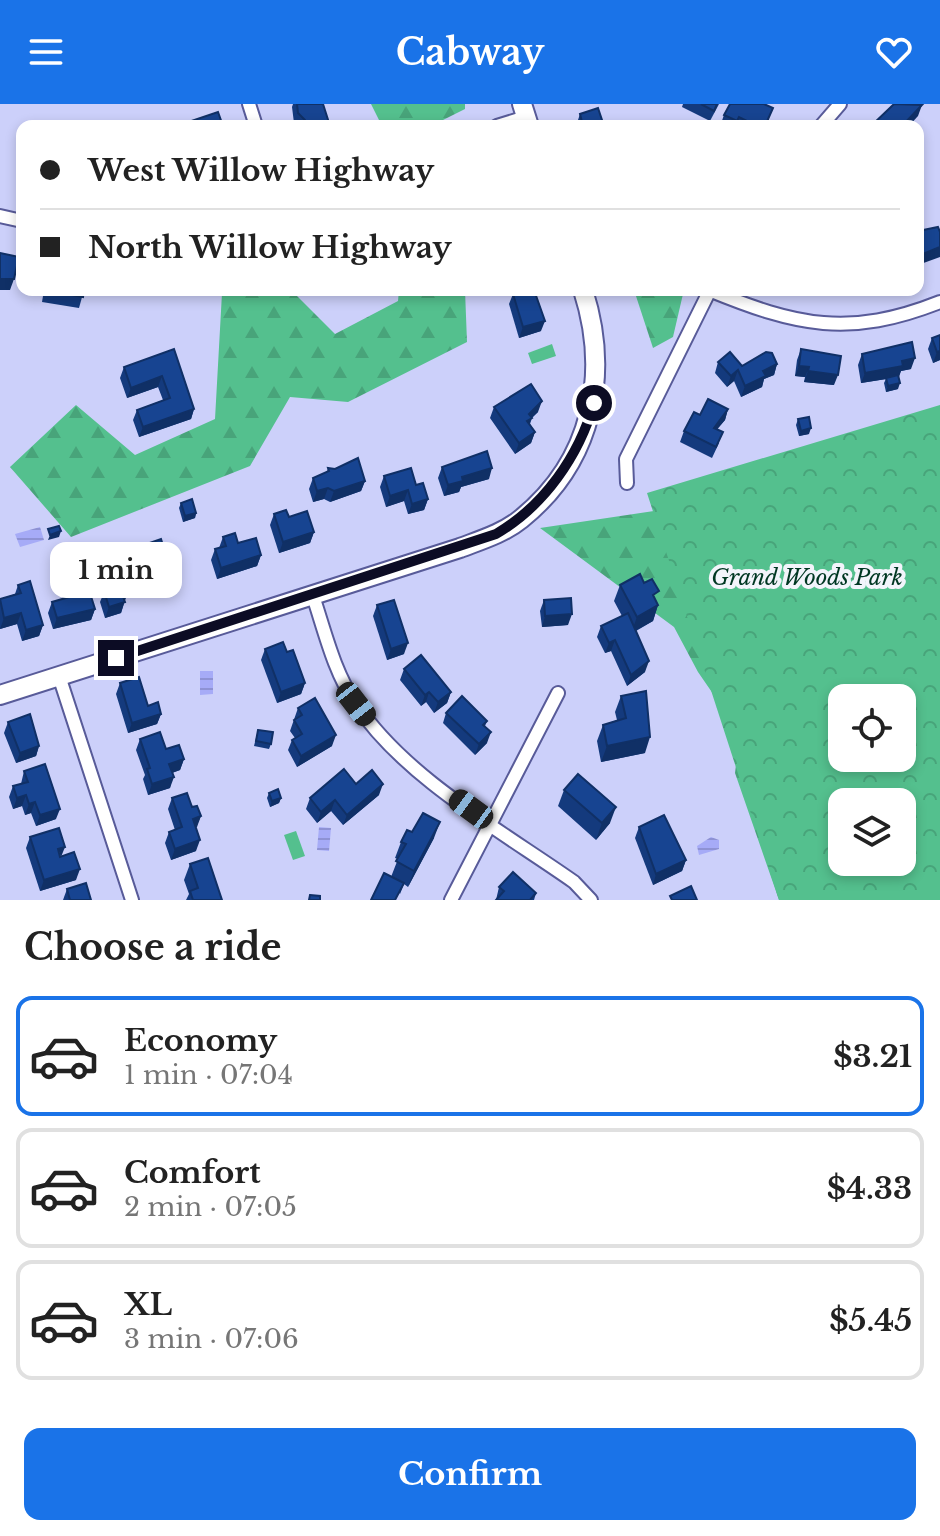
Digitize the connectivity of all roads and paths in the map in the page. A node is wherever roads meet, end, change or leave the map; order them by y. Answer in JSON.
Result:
{"nodes":[{"id":1,"x":820,"y":104,"type":"edge"},
{"id":2,"x":837,"y":108,"type":"edge"},
{"id":3,"x":584,"y":296,"type":"edge"},
{"id":4,"x":707,"y":296,"type":"edge"},
{"id":5,"x":726,"y":296,"type":"edge"},
{"id":6,"x":940,"y":302,"type":"edge"},
{"id":7,"x":627,"y":483,"type":"dead end"},
{"id":8,"x":313,"y":596,"type":"junction"},
{"id":9,"x":59,"y":676,"type":"junction"},
{"id":10,"x":558,"y":693,"type":"dead end"},
{"id":11,"x":0,"y":695,"type":"edge"},
{"id":12,"x":491,"y":824,"type":"junction"},
{"id":13,"x":132,"y":900,"type":"edge"},
{"id":14,"x":451,"y":900,"type":"edge"},
{"id":15,"x":591,"y":900,"type":"edge"}],
"edges":[{"from":1,"to":2,"type":"street"},
{"from":3,"to":8,"type":"street"},
{"from":4,"to":7,"type":"street"},
{"from":5,"to":6,"type":"street"},
{"from":8,"to":9,"type":"street"},
{"from":8,"to":12,"type":"street"},
{"from":9,"to":11,"type":"street"},
{"from":9,"to":13,"type":"street"},
{"from":10,"to":12,"type":"street"},
{"from":12,"to":14,"type":"street"},
{"from":12,"to":15,"type":"street"}]}
